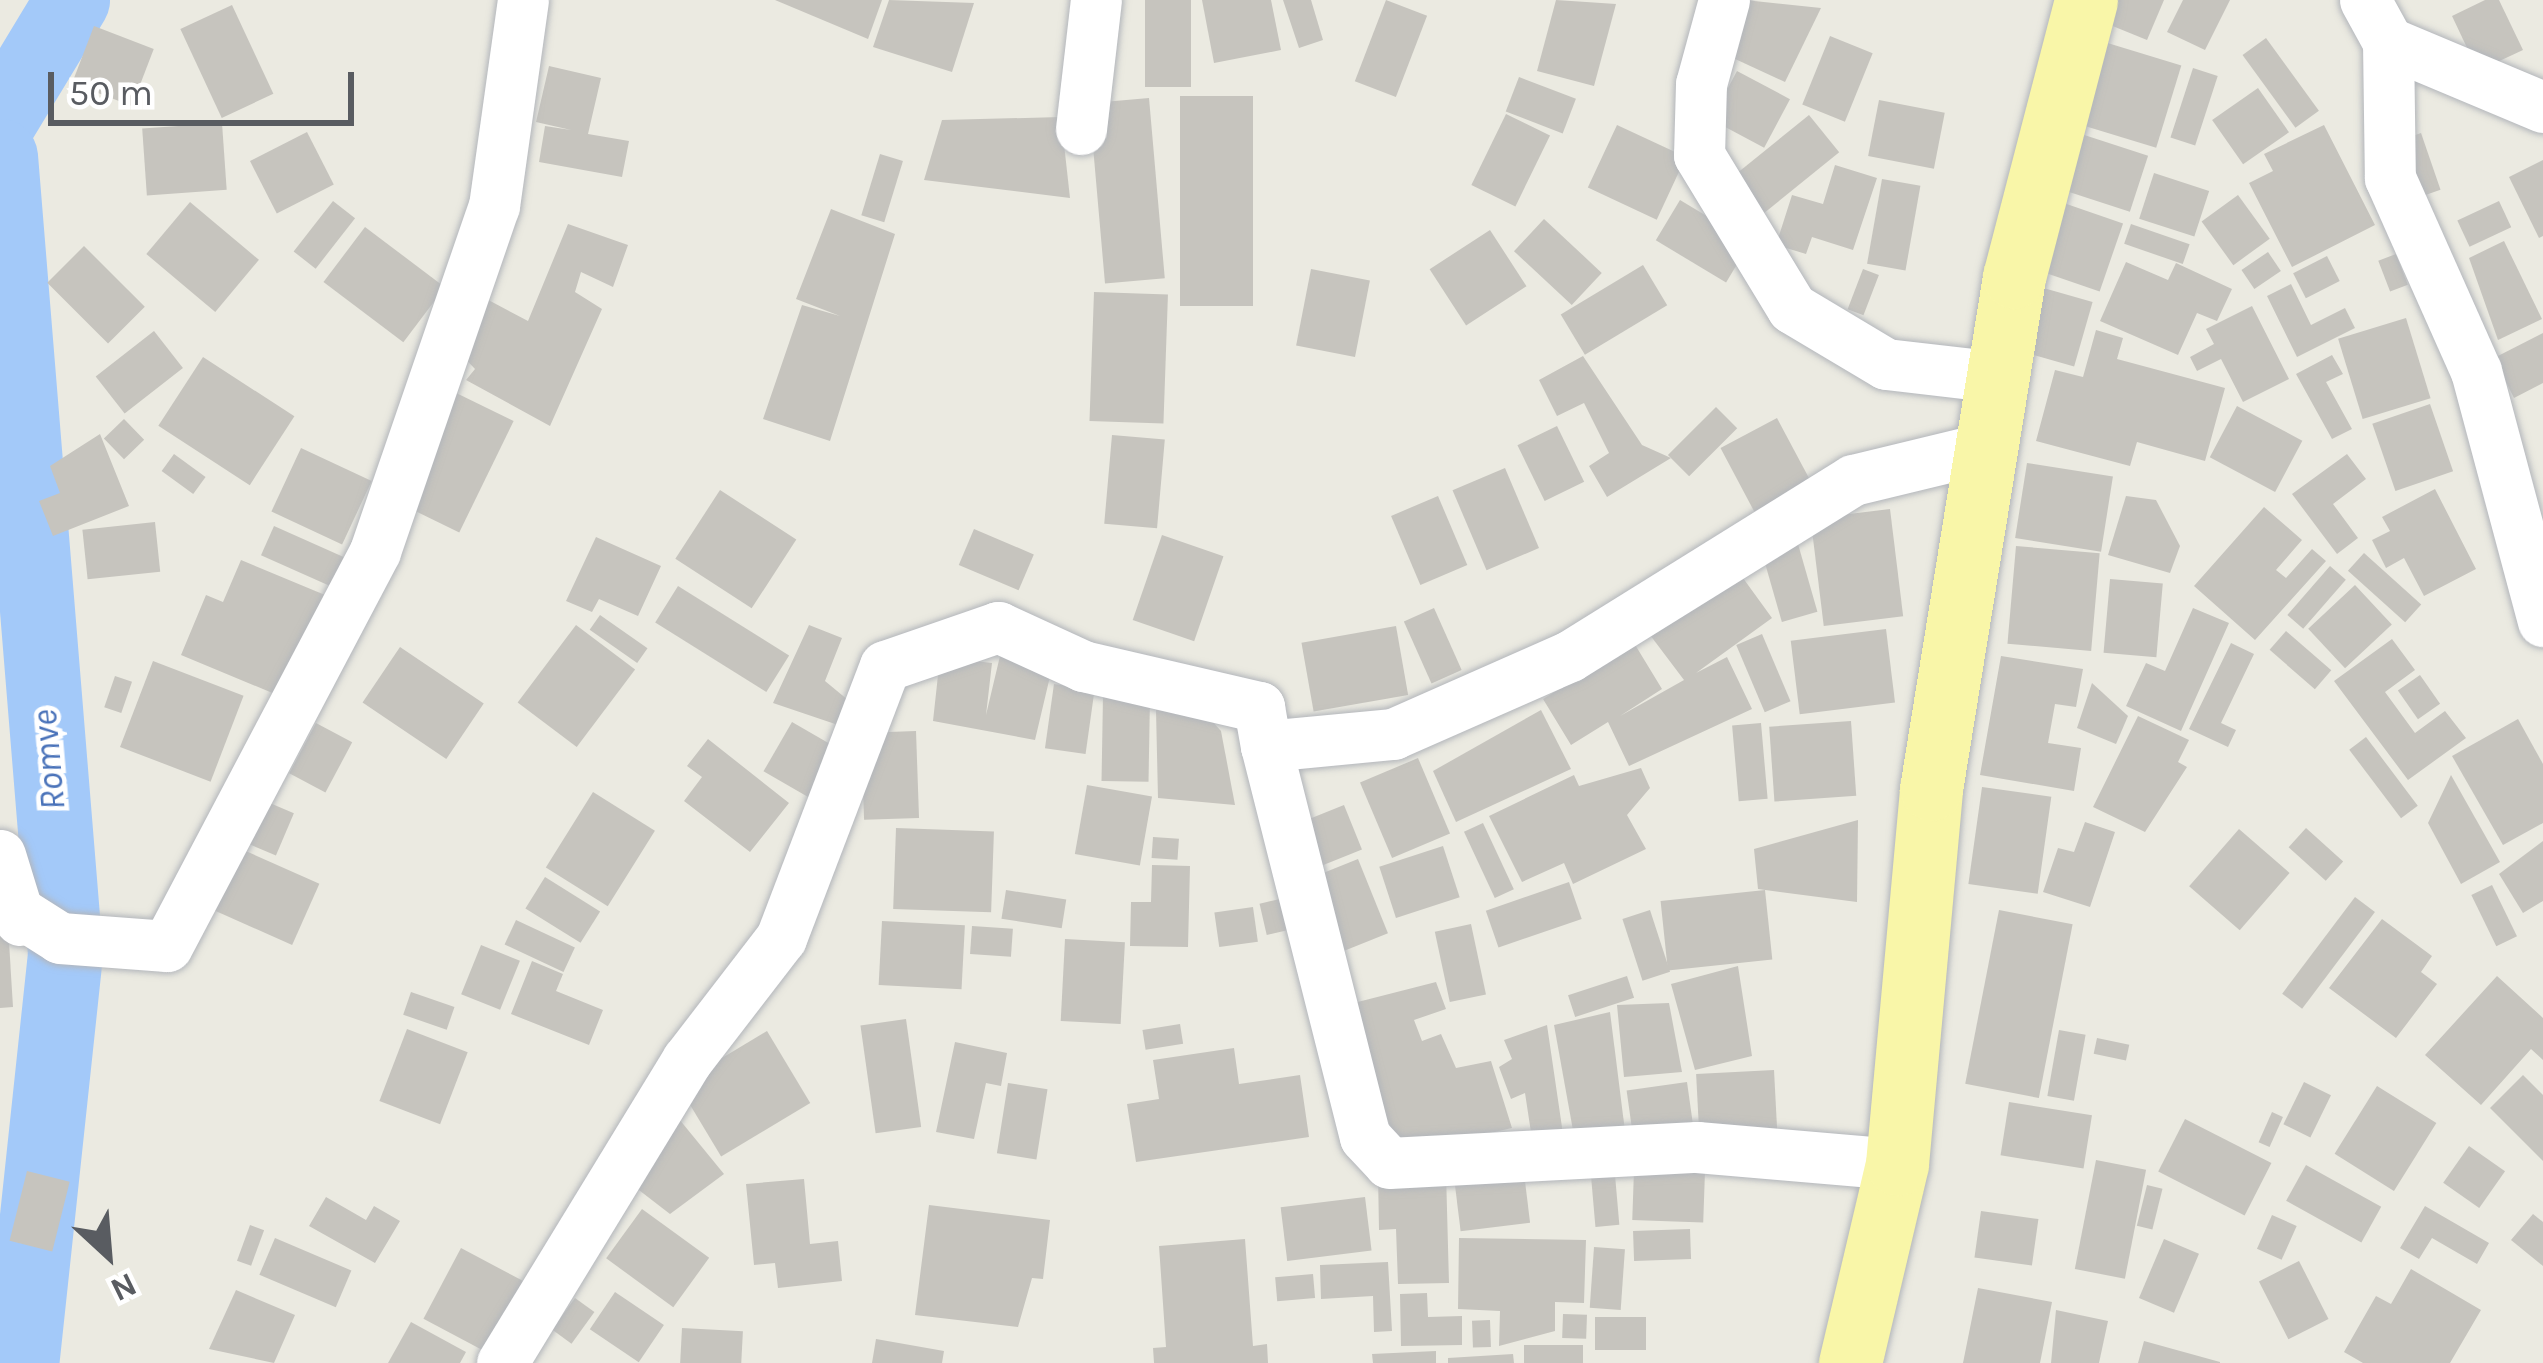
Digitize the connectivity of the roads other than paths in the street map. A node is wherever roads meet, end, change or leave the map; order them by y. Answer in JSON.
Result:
{"nodes":[{"id":1,"x":523,"y":0,"type":"edge"},
{"id":2,"x":1096,"y":0,"type":"edge"},
{"id":3,"x":1724,"y":0,"type":"edge"},
{"id":4,"x":2086,"y":0,"type":"edge"},
{"id":5,"x":2376,"y":21,"type":"edge"},
{"id":6,"x":2543,"y":107,"type":"edge"},
{"id":7,"x":1081,"y":130,"type":"dead end"},
{"id":8,"x":1999,"y":377,"type":"junction"},
{"id":9,"x":1990,"y":447,"type":"junction"},
{"id":10,"x":2543,"y":619,"type":"edge"},
{"id":11,"x":1266,"y":746,"type":"junction"},
{"id":12,"x":0,"y":855,"type":"edge"},
{"id":13,"x":10,"y":910,"type":"edge"},
{"id":14,"x":1898,"y":1164,"type":"junction"},
{"id":15,"x":502,"y":1363,"type":"edge"},
{"id":16,"x":1850,"y":1363,"type":"edge"}],
"edges":[{"from":1,"to":13,"type":"street"},
{"from":2,"to":7,"type":"street"},
{"from":3,"to":8,"type":"street"},
{"from":4,"to":8,"type":"main road"},
{"from":5,"to":6,"type":"street"},
{"from":5,"to":10,"type":"street"},
{"from":8,"to":9,"type":"main road"},
{"from":9,"to":11,"type":"street"},
{"from":9,"to":14,"type":"main road"},
{"from":11,"to":14,"type":"street"},
{"from":11,"to":15,"type":"street"},
{"from":12,"to":13,"type":"street"},
{"from":14,"to":16,"type":"main road"}]}
